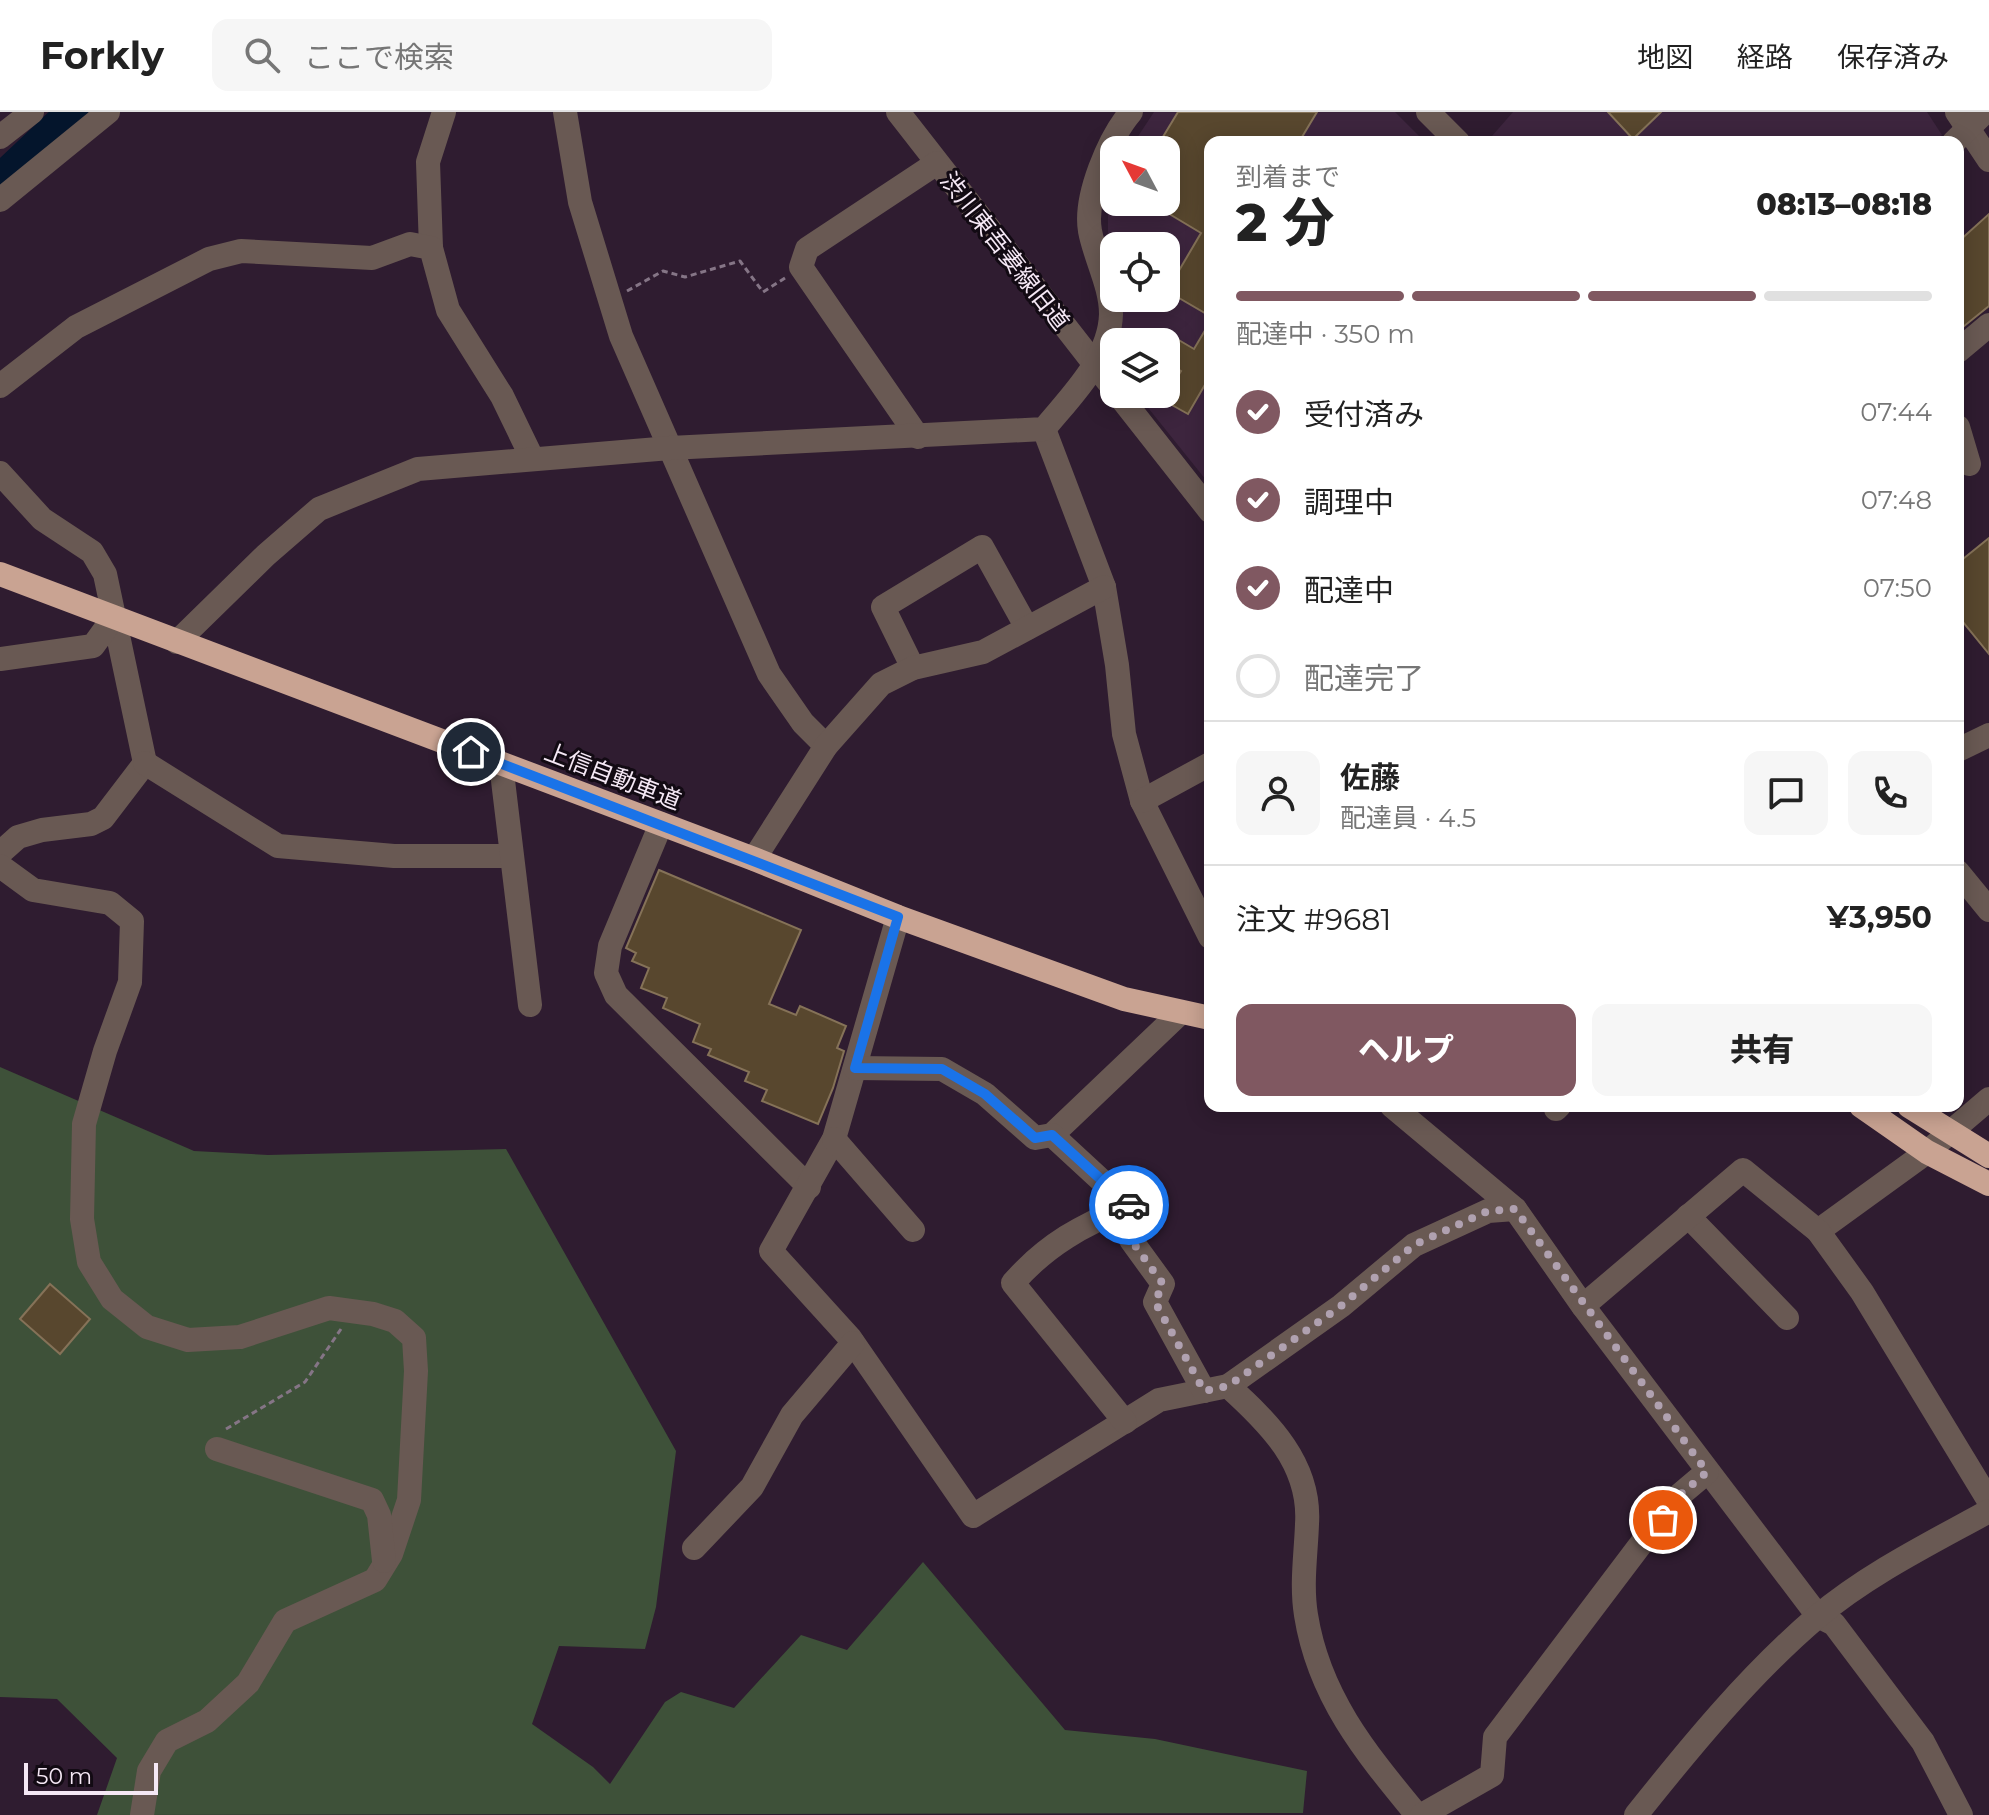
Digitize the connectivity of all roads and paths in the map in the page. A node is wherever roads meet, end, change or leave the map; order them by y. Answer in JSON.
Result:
{"nodes":[{"id":1,"x":32,"y":112,"type":"edge"},
{"id":2,"x":108,"y":112,"type":"edge"},
{"id":3,"x":444,"y":112,"type":"edge"},
{"id":4,"x":565,"y":112,"type":"edge"},
{"id":5,"x":898,"y":112,"type":"edge"},
{"id":6,"x":1131,"y":112,"type":"edge"},
{"id":7,"x":1428,"y":112,"type":"edge"},
{"id":8,"x":1966,"y":124,"type":"edge"},
{"id":9,"x":1452,"y":136,"type":"edge"},
{"id":10,"x":0,"y":137,"type":"edge"},
{"id":11,"x":1989,"y":160,"type":"edge"},
{"id":12,"x":937,"y":163,"type":"junction"},
{"id":13,"x":0,"y":200,"type":"edge"},
{"id":14,"x":431,"y":248,"type":"junction"},
{"id":15,"x":801,"y":267,"type":"junction"},
{"id":16,"x":610,"y":301,"type":"junction"},
{"id":17,"x":1989,"y":325,"type":"edge"},
{"id":18,"x":1964,"y":346,"type":"edge"},
{"id":19,"x":1095,"y":364,"type":"junction"},
{"id":20,"x":1100,"y":371,"type":"edge"},
{"id":21,"x":0,"y":386,"type":"edge"},
{"id":22,"x":1129,"y":408,"type":"edge"},
{"id":23,"x":1044,"y":429,"type":"junction"},
{"id":24,"x":918,"y":437,"type":"junction"},
{"id":25,"x":1964,"y":447,"type":"edge"},
{"id":26,"x":670,"y":448,"type":"junction"},
{"id":27,"x":532,"y":458,"type":"junction"},
{"id":28,"x":1969,"y":464,"type":"dead end"},
{"id":29,"x":0,"y":473,"type":"edge"},
{"id":30,"x":1204,"y":503,"type":"edge"},
{"id":31,"x":0,"y":574,"type":"edge"},
{"id":32,"x":1104,"y":587,"type":"junction"},
{"id":33,"x":114,"y":617,"type":"junction"},
{"id":34,"x":1027,"y":628,"type":"junction"},
{"id":35,"x":177,"y":642,"type":"junction"},
{"id":36,"x":0,"y":659,"type":"edge"},
{"id":37,"x":913,"y":668,"type":"junction"},
{"id":38,"x":1989,"y":735,"type":"edge"},
{"id":39,"x":826,"y":746,"type":"junction"},
{"id":40,"x":1964,"y":747,"type":"edge"},
{"id":41,"x":145,"y":763,"type":"junction"},
{"id":42,"x":501,"y":764,"type":"junction"},
{"id":43,"x":1204,"y":767,"type":"edge"},
{"id":44,"x":1142,"y":801,"type":"junction"},
{"id":45,"x":661,"y":824,"type":"junction"},
{"id":46,"x":0,"y":853,"type":"edge"},
{"id":47,"x":511,"y":856,"type":"junction"},
{"id":48,"x":754,"y":859,"type":"junction"},
{"id":49,"x":0,"y":866,"type":"edge"},
{"id":50,"x":1964,"y":879,"type":"edge"},
{"id":51,"x":1989,"y":910,"type":"edge"},
{"id":52,"x":898,"y":917,"type":"junction"},
{"id":53,"x":1204,"y":925,"type":"edge"},
{"id":54,"x":530,"y":1005,"type":"dead end"},
{"id":55,"x":1180,"y":1013,"type":"junction"},
{"id":56,"x":1204,"y":1017,"type":"edge"},
{"id":57,"x":855,"y":1068,"type":"junction"},
{"id":58,"x":1989,"y":1099,"type":"edge"},
{"id":59,"x":1399,"y":1112,"type":"edge"},
{"id":60,"x":1870,"y":1112,"type":"edge"},
{"id":61,"x":1918,"y":1112,"type":"edge"},
{"id":62,"x":1950,"y":1134,"type":"junction"},
{"id":63,"x":1052,"y":1135,"type":"junction"},
{"id":64,"x":834,"y":1139,"type":"junction"},
{"id":65,"x":1927,"y":1152,"type":"junction"},
{"id":66,"x":1989,"y":1156,"type":"edge"},
{"id":67,"x":1989,"y":1184,"type":"edge"},
{"id":68,"x":809,"y":1187,"type":"junction"},
{"id":69,"x":1129,"y":1206,"type":"junction"},
{"id":70,"x":1515,"y":1209,"type":"junction"},
{"id":71,"x":1688,"y":1216,"type":"junction"},
{"id":72,"x":913,"y":1230,"type":"dead end"},
{"id":73,"x":1818,"y":1231,"type":"junction"},
{"id":74,"x":1583,"y":1306,"type":"junction"},
{"id":75,"x":1787,"y":1318,"type":"dead end"},
{"id":76,"x":336,"y":1324,"type":"dead end"},
{"id":77,"x":853,"y":1343,"type":"junction"},
{"id":78,"x":1216,"y":1389,"type":"junction"},
{"id":79,"x":1125,"y":1422,"type":"junction"},
{"id":80,"x":217,"y":1449,"type":"joint"},
{"id":81,"x":1707,"y":1472,"type":"junction"},
{"id":82,"x":1989,"y":1501,"type":"edge"},
{"id":83,"x":1989,"y":1511,"type":"edge"},
{"id":84,"x":694,"y":1548,"type":"dead end"},
{"id":85,"x":385,"y":1564,"type":"junction"},
{"id":86,"x":1818,"y":1616,"type":"junction"},
{"id":87,"x":142,"y":1815,"type":"edge"},
{"id":88,"x":1419,"y":1815,"type":"edge"},
{"id":89,"x":1636,"y":1815,"type":"edge"},
{"id":90,"x":1961,"y":1815,"type":"edge"}],
"edges":[{"from":1,"to":10,"type":"street"},
{"from":2,"to":13,"type":"street"},
{"from":3,"to":14,"type":"street"},
{"from":4,"to":16,"type":"street"},
{"from":5,"to":12,"type":"street","name":"渋川東吾妻線旧道"},
{"from":6,"to":19,"type":"street"},
{"from":7,"to":9,"type":"street"},
{"from":8,"to":11,"type":"street"},
{"from":12,"to":15,"type":"street"},
{"from":12,"to":19,"type":"street","name":"渋川東吾妻線旧道"},
{"from":14,"to":21,"type":"street"},
{"from":14,"to":27,"type":"street"},
{"from":15,"to":16,"type":"path"},
{"from":15,"to":24,"type":"street"},
{"from":16,"to":26,"type":"street"},
{"from":17,"to":18,"type":"street"},
{"from":19,"to":20,"type":"street","name":"渋川東吾妻線旧道"},
{"from":19,"to":23,"type":"street"},
{"from":22,"to":30,"type":"street"},
{"from":23,"to":24,"type":"street"},
{"from":23,"to":32,"type":"street"},
{"from":24,"to":26,"type":"street"},
{"from":25,"to":28,"type":"street"},
{"from":26,"to":27,"type":"street"},
{"from":26,"to":39,"type":"street"},
{"from":27,"to":35,"type":"street"},
{"from":29,"to":33,"type":"street"},
{"from":31,"to":33,"type":"highway","name":"上信自動車道"},
{"from":32,"to":34,"type":"street"},
{"from":32,"to":44,"type":"street"},
{"from":33,"to":35,"type":"highway","name":"上信自動車道"},
{"from":33,"to":36,"type":"street"},
{"from":33,"to":41,"type":"street"},
{"from":34,"to":37,"type":"street"},
{"from":34,"to":37,"type":"street"},
{"from":35,"to":42,"type":"highway","name":"上信自動車道"},
{"from":37,"to":39,"type":"street"},
{"from":38,"to":40,"type":"street"},
{"from":39,"to":48,"type":"street"},
{"from":41,"to":46,"type":"street"},
{"from":41,"to":47,"type":"street"},
{"from":42,"to":45,"type":"highway","name":"上信自動車道"},
{"from":42,"to":47,"type":"street"},
{"from":43,"to":44,"type":"street"},
{"from":44,"to":53,"type":"street"},
{"from":45,"to":48,"type":"highway","name":"上信自動車道"},
{"from":45,"to":68,"type":"street"},
{"from":47,"to":54,"type":"street"},
{"from":48,"to":52,"type":"highway","name":"上信自動車道"},
{"from":49,"to":85,"type":"street"},
{"from":50,"to":51,"type":"street"},
{"from":52,"to":55,"type":"highway","name":"上信自動車道"},
{"from":52,"to":57,"type":"street"},
{"from":55,"to":56,"type":"highway","name":"上信自動車道"},
{"from":55,"to":63,"type":"street"},
{"from":57,"to":63,"type":"street"},
{"from":57,"to":64,"type":"street"},
{"from":58,"to":62,"type":"street"},
{"from":59,"to":70,"type":"street"},
{"from":60,"to":65,"type":"highway"},
{"from":61,"to":62,"type":"highway"},
{"from":62,"to":65,"type":"street"},
{"from":62,"to":66,"type":"highway"},
{"from":63,"to":69,"type":"street"},
{"from":64,"to":68,"type":"street"},
{"from":64,"to":72,"type":"street"},
{"from":65,"to":67,"type":"highway"},
{"from":65,"to":73,"type":"street"},
{"from":68,"to":77,"type":"street"},
{"from":69,"to":78,"type":"street"},
{"from":69,"to":79,"type":"street"},
{"from":70,"to":74,"type":"street"},
{"from":70,"to":78,"type":"street"},
{"from":71,"to":73,"type":"street"},
{"from":71,"to":74,"type":"street"},
{"from":71,"to":75,"type":"street"},
{"from":73,"to":82,"type":"street"},
{"from":74,"to":81,"type":"street"},
{"from":76,"to":80,"type":"path"},
{"from":77,"to":79,"type":"street"},
{"from":77,"to":84,"type":"street"},
{"from":78,"to":79,"type":"street"},
{"from":78,"to":88,"type":"street"},
{"from":80,"to":85,"type":"street"},
{"from":81,"to":86,"type":"street"},
{"from":81,"to":88,"type":"street"},
{"from":83,"to":86,"type":"street"},
{"from":85,"to":87,"type":"street"},
{"from":86,"to":89,"type":"street"},
{"from":86,"to":90,"type":"street"}]}
